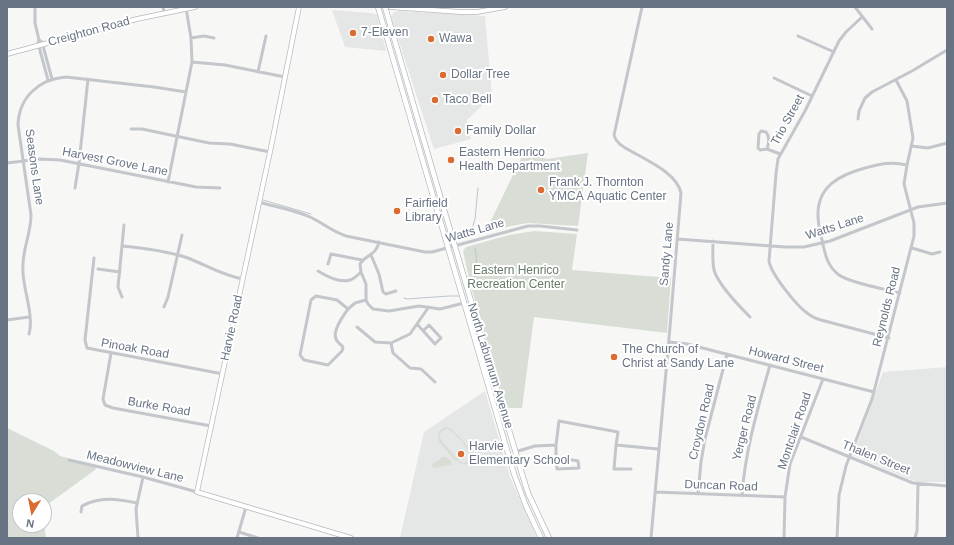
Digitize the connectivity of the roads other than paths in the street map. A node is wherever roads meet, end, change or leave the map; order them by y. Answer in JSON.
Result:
{"nodes":[{"id":1,"x":35,"y":7,"type":"edge"},
{"id":2,"x":163,"y":7,"type":"edge"},
{"id":3,"x":195,"y":7,"type":"edge"},
{"id":4,"x":299,"y":7,"type":"edge"},
{"id":5,"x":378,"y":7,"type":"edge"},
{"id":6,"x":385,"y":7,"type":"edge"},
{"id":7,"x":390,"y":7,"type":"edge"},
{"id":8,"x":505,"y":7,"type":"edge"},
{"id":9,"x":642,"y":7,"type":"edge"},
{"id":10,"x":855,"y":7,"type":"edge"},
{"id":11,"x":186,"y":8,"type":"junction"},
{"id":12,"x":164,"y":12,"type":"junction"},
{"id":13,"x":862,"y":18,"type":"junction"},
{"id":14,"x":872,"y":29,"type":"dead end"},
{"id":15,"x":266,"y":36,"type":"dead end"},
{"id":16,"x":798,"y":36,"type":"dead end"},
{"id":17,"x":191,"y":38,"type":"junction"},
{"id":18,"x":214,"y":38,"type":"dead end"},
{"id":19,"x":40,"y":44,"type":"junction"},
{"id":20,"x":947,"y":50,"type":"edge"},
{"id":21,"x":834,"y":52,"type":"junction"},
{"id":22,"x":7,"y":54,"type":"edge"},
{"id":23,"x":192,"y":62,"type":"junction"},
{"id":24,"x":258,"y":72,"type":"junction"},
{"id":25,"x":285,"y":77,"type":"junction"},
{"id":26,"x":774,"y":78,"type":"dead end"},
{"id":27,"x":52,"y":79,"type":"junction"},
{"id":28,"x":88,"y":79,"type":"junction"},
{"id":29,"x":48,"y":80,"type":"junction"},
{"id":30,"x":896,"y":80,"type":"junction"},
{"id":31,"x":186,"y":92,"type":"junction"},
{"id":32,"x":812,"y":96,"type":"junction"},
{"id":33,"x":858,"y":119,"type":"dead end"},
{"id":34,"x":131,"y":129,"type":"dead end"},
{"id":35,"x":177,"y":136,"type":"junction"},
{"id":36,"x":947,"y":142,"type":"edge"},
{"id":37,"x":911,"y":146,"type":"junction"},
{"id":38,"x":767,"y":149,"type":"junction"},
{"id":39,"x":270,"y":152,"type":"junction"},
{"id":40,"x":780,"y":154,"type":"junction"},
{"id":41,"x":23,"y":162,"type":"junction"},
{"id":42,"x":7,"y":163,"type":"edge"},
{"id":43,"x":79,"y":163,"type":"junction"},
{"id":44,"x":907,"y":165,"type":"junction"},
{"id":45,"x":168,"y":182,"type":"junction"},
{"id":46,"x":75,"y":188,"type":"dead end"},
{"id":47,"x":220,"y":188,"type":"dead end"},
{"id":48,"x":259,"y":202,"type":"junction"},
{"id":49,"x":947,"y":203,"type":"edge"},
{"id":50,"x":911,"y":209,"type":"junction"},
{"id":51,"x":124,"y":225,"type":"dead end"},
{"id":52,"x":577,"y":230,"type":"dead end"},
{"id":53,"x":182,"y":235,"type":"dead end"},
{"id":54,"x":677,"y":239,"type":"junction"},
{"id":55,"x":713,"y":241,"type":"junction"},
{"id":56,"x":379,"y":242,"type":"junction"},
{"id":57,"x":822,"y":243,"type":"junction"},
{"id":58,"x":122,"y":246,"type":"junction"},
{"id":59,"x":455,"y":246,"type":"junction"},
{"id":60,"x":770,"y":246,"type":"junction"},
{"id":61,"x":448,"y":248,"type":"junction"},
{"id":62,"x":912,"y":248,"type":"junction"},
{"id":63,"x":940,"y":252,"type":"dead end"},
{"id":64,"x":177,"y":255,"type":"junction"},
{"id":65,"x":371,"y":255,"type":"junction"},
{"id":66,"x":94,"y":258,"type":"dead end"},
{"id":67,"x":362,"y":260,"type":"junction"},
{"id":68,"x":328,"y":264,"type":"dead end"},
{"id":69,"x":98,"y":269,"type":"dead end"},
{"id":70,"x":318,"y":271,"type":"dead end"},
{"id":71,"x":120,"y":272,"type":"junction"},
{"id":72,"x":361,"y":272,"type":"junction"},
{"id":73,"x":243,"y":279,"type":"junction"},
{"id":74,"x":396,"y":291,"type":"dead end"},
{"id":75,"x":900,"y":293,"type":"junction"},
{"id":76,"x":122,"y":297,"type":"dead end"},
{"id":77,"x":366,"y":300,"type":"junction"},
{"id":78,"x":464,"y":303,"type":"junction"},
{"id":79,"x":164,"y":307,"type":"dead end"},
{"id":80,"x":428,"y":308,"type":"junction"},
{"id":81,"x":348,"y":310,"type":"junction"},
{"id":82,"x":29,"y":317,"type":"junction"},
{"id":83,"x":750,"y":317,"type":"dead end"},
{"id":84,"x":7,"y":320,"type":"edge"},
{"id":85,"x":417,"y":324,"type":"junction"},
{"id":86,"x":357,"y":327,"type":"dead end"},
{"id":87,"x":423,"y":331,"type":"junction"},
{"id":88,"x":29,"y":334,"type":"dead end"},
{"id":89,"x":889,"y":338,"type":"junction"},
{"id":90,"x":669,"y":342,"type":"junction"},
{"id":91,"x":391,"y":343,"type":"junction"},
{"id":92,"x":111,"y":353,"type":"junction"},
{"id":93,"x":727,"y":354,"type":"junction"},
{"id":94,"x":770,"y":365,"type":"junction"},
{"id":95,"x":223,"y":374,"type":"junction"},
{"id":96,"x":823,"y":379,"type":"junction"},
{"id":97,"x":434,"y":382,"type":"dead end"},
{"id":98,"x":874,"y":392,"type":"junction"},
{"id":99,"x":211,"y":426,"type":"junction"},
{"id":100,"x":800,"y":437,"type":"junction"},
{"id":101,"x":556,"y":445,"type":"junction"},
{"id":102,"x":616,"y":445,"type":"junction"},
{"id":103,"x":658,"y":449,"type":"junction"},
{"id":104,"x":515,"y":452,"type":"junction"},
{"id":105,"x":556,"y":457,"type":"junction"},
{"id":106,"x":850,"y":457,"type":"junction"},
{"id":107,"x":68,"y":460,"type":"dead end"},
{"id":108,"x":631,"y":469,"type":"dead end"},
{"id":109,"x":143,"y":477,"type":"junction"},
{"id":110,"x":918,"y":484,"type":"junction"},
{"id":111,"x":947,"y":486,"type":"edge"},
{"id":112,"x":197,"y":492,"type":"junction"},
{"id":113,"x":655,"y":492,"type":"junction"},
{"id":114,"x":698,"y":494,"type":"junction"},
{"id":115,"x":742,"y":496,"type":"junction"},
{"id":116,"x":785,"y":497,"type":"junction"},
{"id":117,"x":137,"y":503,"type":"junction"},
{"id":118,"x":246,"y":507,"type":"junction"},
{"id":119,"x":81,"y":512,"type":"dead end"},
{"id":120,"x":239,"y":532,"type":"junction"},
{"id":121,"x":138,"y":538,"type":"edge"},
{"id":122,"x":237,"y":538,"type":"edge"},
{"id":123,"x":258,"y":538,"type":"edge"},
{"id":124,"x":351,"y":538,"type":"edge"},
{"id":125,"x":541,"y":538,"type":"edge"},
{"id":126,"x":549,"y":538,"type":"edge"},
{"id":127,"x":651,"y":538,"type":"edge"},
{"id":128,"x":784,"y":538,"type":"edge"},
{"id":129,"x":837,"y":538,"type":"edge"},
{"id":130,"x":915,"y":538,"type":"edge"}],
"edges":[{"from":1,"to":19,"type":"street"},
{"from":2,"to":12,"type":"street"},
{"from":3,"to":11,"type":"street","name":"Creighton Road"},
{"from":4,"to":25,"type":"street","name":"Harvie Road"},
{"from":5,"to":61,"type":"main road","name":"North Laburnum Avenue"},
{"from":6,"to":59,"type":"main road","name":"North Laburnum Avenue"},
{"from":7,"to":8,"type":"street"},
{"from":9,"to":54,"type":"street","name":"Sandy Lane"},
{"from":10,"to":13,"type":"street"},
{"from":11,"to":12,"type":"street","name":"Creighton Road"},
{"from":11,"to":17,"type":"street"},
{"from":12,"to":19,"type":"street","name":"Creighton Road"},
{"from":13,"to":14,"type":"street"},
{"from":13,"to":21,"type":"street","name":"Trio Street"},
{"from":15,"to":24,"type":"street"},
{"from":16,"to":21,"type":"street"},
{"from":17,"to":18,"type":"street"},
{"from":17,"to":23,"type":"street"},
{"from":19,"to":22,"type":"street","name":"Creighton Road"},
{"from":19,"to":27,"type":"street"},
{"from":19,"to":29,"type":"street"},
{"from":20,"to":30,"type":"street"},
{"from":21,"to":32,"type":"street","name":"Trio Street"},
{"from":23,"to":24,"type":"street"},
{"from":23,"to":31,"type":"street"},
{"from":24,"to":25,"type":"street"},
{"from":25,"to":39,"type":"street","name":"Harvie Road"},
{"from":26,"to":32,"type":"street"},
{"from":27,"to":28,"type":"street","name":"Seasons Lane"},
{"from":27,"to":29,"type":"street","name":"Seasons Lane"},
{"from":28,"to":31,"type":"street","name":"Seasons Lane"},
{"from":28,"to":43,"type":"street"},
{"from":29,"to":41,"type":"street","name":"Seasons Lane"},
{"from":30,"to":33,"type":"street"},
{"from":30,"to":37,"type":"street","name":"Reynolds Road"},
{"from":31,"to":35,"type":"street"},
{"from":32,"to":40,"type":"street","name":"Trio Street"},
{"from":34,"to":35,"type":"street"},
{"from":35,"to":39,"type":"street"},
{"from":35,"to":45,"type":"street"},
{"from":36,"to":37,"type":"street"},
{"from":37,"to":44,"type":"street","name":"Reynolds Road"},
{"from":38,"to":38,"type":"street"},
{"from":38,"to":40,"type":"street"},
{"from":39,"to":48,"type":"street","name":"Harvie Road"},
{"from":40,"to":60,"type":"street","name":"Trio Street"},
{"from":41,"to":42,"type":"street","name":"Harvest Grove Lane"},
{"from":41,"to":43,"type":"street","name":"Harvest Grove Lane"},
{"from":41,"to":82,"type":"street","name":"Seasons Lane"},
{"from":43,"to":45,"type":"street","name":"Harvest Grove Lane"},
{"from":43,"to":46,"type":"street"},
{"from":44,"to":50,"type":"street","name":"Reynolds Road"},
{"from":44,"to":57,"type":"street"},
{"from":45,"to":47,"type":"street","name":"Harvest Grove Lane"},
{"from":48,"to":56,"type":"street","name":"Watts Lane"},
{"from":48,"to":73,"type":"street","name":"Harvie Road"},
{"from":49,"to":50,"type":"street","name":"Watts Lane"},
{"from":50,"to":57,"type":"street","name":"Watts Lane"},
{"from":50,"to":62,"type":"street","name":"Reynolds Road"},
{"from":51,"to":58,"type":"street"},
{"from":52,"to":59,"type":"street","name":"Watts Lane"},
{"from":53,"to":64,"type":"street"},
{"from":54,"to":55,"type":"street","name":"Watts Lane"},
{"from":54,"to":90,"type":"street","name":"Sandy Lane"},
{"from":55,"to":60,"type":"street","name":"Watts Lane"},
{"from":55,"to":83,"type":"street"},
{"from":56,"to":61,"type":"street","name":"Watts Lane"},
{"from":56,"to":65,"type":"street"},
{"from":57,"to":60,"type":"street","name":"Watts Lane"},
{"from":57,"to":75,"type":"street"},
{"from":58,"to":64,"type":"street"},
{"from":58,"to":71,"type":"street"},
{"from":59,"to":61,"type":"street","name":"Watts Lane"},
{"from":59,"to":104,"type":"main road","name":"North Laburnum Avenue"},
{"from":60,"to":89,"type":"street","name":"Trio Street"},
{"from":61,"to":78,"type":"main road","name":"North Laburnum Avenue"},
{"from":62,"to":63,"type":"street"},
{"from":62,"to":75,"type":"street","name":"Reynolds Road"},
{"from":64,"to":73,"type":"street"},
{"from":64,"to":79,"type":"street"},
{"from":65,"to":67,"type":"street"},
{"from":65,"to":74,"type":"street"},
{"from":66,"to":92,"type":"street","name":"Pinoak Road"},
{"from":67,"to":68,"type":"street"},
{"from":67,"to":72,"type":"street"},
{"from":69,"to":71,"type":"street"},
{"from":70,"to":72,"type":"street"},
{"from":71,"to":76,"type":"street"},
{"from":72,"to":77,"type":"street"},
{"from":73,"to":95,"type":"street","name":"Harvie Road"},
{"from":75,"to":89,"type":"street","name":"Reynolds Road"},
{"from":77,"to":80,"type":"street"},
{"from":77,"to":81,"type":"street"},
{"from":78,"to":80,"type":"street"},
{"from":78,"to":125,"type":"main road","name":"North Laburnum Avenue"},
{"from":80,"to":85,"type":"street"},
{"from":81,"to":81,"type":"street"},
{"from":82,"to":84,"type":"street"},
{"from":82,"to":88,"type":"street","name":"Seasons Lane"},
{"from":85,"to":87,"type":"street"},
{"from":85,"to":91,"type":"street"},
{"from":86,"to":91,"type":"street"},
{"from":87,"to":87,"type":"street"},
{"from":89,"to":98,"type":"street","name":"Reynolds Road"},
{"from":90,"to":93,"type":"street","name":"Howard Street"},
{"from":90,"to":103,"type":"street","name":"Sandy Lane"},
{"from":91,"to":97,"type":"street"},
{"from":92,"to":95,"type":"street","name":"Pinoak Road"},
{"from":92,"to":99,"type":"street","name":"Burke Road"},
{"from":93,"to":94,"type":"street","name":"Howard Street"},
{"from":93,"to":114,"type":"street","name":"Croydon Road"},
{"from":94,"to":96,"type":"street","name":"Howard Street"},
{"from":94,"to":115,"type":"street","name":"Yerger Road"},
{"from":95,"to":99,"type":"street","name":"Harvie Road"},
{"from":96,"to":98,"type":"street","name":"Howard Street"},
{"from":96,"to":100,"type":"street","name":"Montclair Road"},
{"from":98,"to":106,"type":"street","name":"Reynolds Road"},
{"from":99,"to":112,"type":"street","name":"Harvie Road"},
{"from":100,"to":106,"type":"street","name":"Thalen Street"},
{"from":100,"to":116,"type":"street","name":"Montclair Road"},
{"from":101,"to":102,"type":"street"},
{"from":101,"to":104,"type":"street"},
{"from":101,"to":105,"type":"street"},
{"from":102,"to":103,"type":"street"},
{"from":102,"to":108,"type":"street"},
{"from":103,"to":113,"type":"street","name":"Sandy Lane"},
{"from":104,"to":126,"type":"main road","name":"North Laburnum Avenue"},
{"from":105,"to":105,"type":"street"},
{"from":106,"to":110,"type":"street","name":"Thalen Street"},
{"from":106,"to":129,"type":"street","name":"Reynolds Road"},
{"from":107,"to":109,"type":"street","name":"Meadowview Lane"},
{"from":109,"to":112,"type":"street","name":"Meadowview Lane"},
{"from":109,"to":117,"type":"street"},
{"from":110,"to":111,"type":"street","name":"Thalen Street"},
{"from":110,"to":130,"type":"street"},
{"from":112,"to":118,"type":"street"},
{"from":113,"to":114,"type":"street","name":"Duncan Road"},
{"from":113,"to":127,"type":"street","name":"Sandy Lane"},
{"from":114,"to":115,"type":"street","name":"Duncan Road"},
{"from":115,"to":116,"type":"street","name":"Duncan Road"},
{"from":116,"to":128,"type":"street","name":"Montclair Road"},
{"from":117,"to":119,"type":"street"},
{"from":117,"to":121,"type":"street"},
{"from":118,"to":120,"type":"street"},
{"from":118,"to":124,"type":"street"},
{"from":120,"to":122,"type":"street"},
{"from":120,"to":123,"type":"street"}]}
